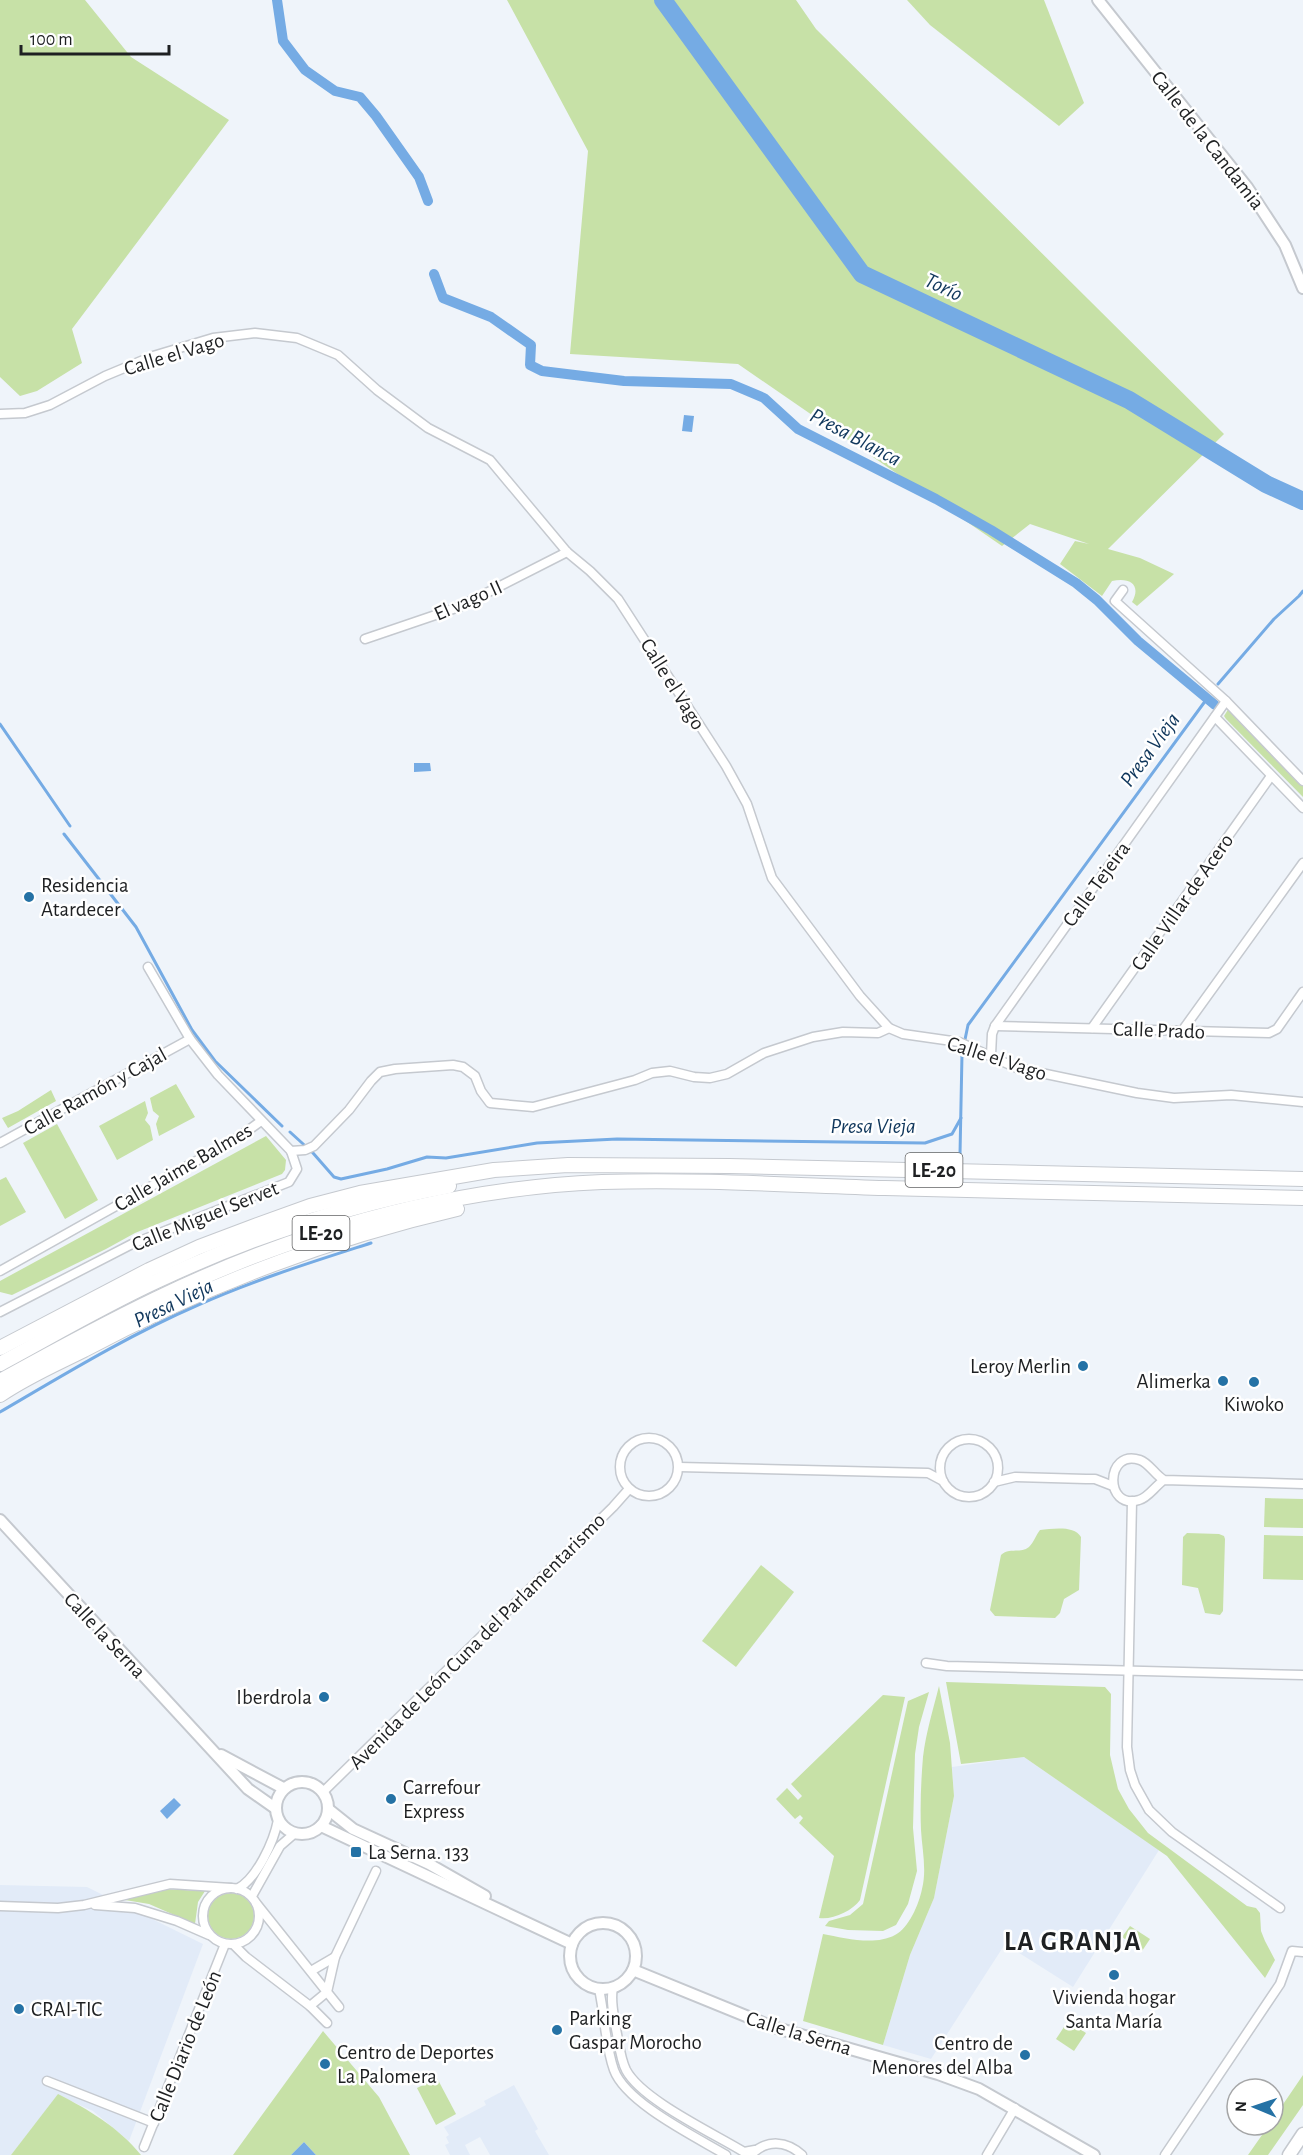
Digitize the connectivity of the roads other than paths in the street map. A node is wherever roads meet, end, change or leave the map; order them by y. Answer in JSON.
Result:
{"nodes":[{"id":1,"x":1098,"y":0,"type":"edge"},
{"id":2,"x":1303,"y":288,"type":"edge"},
{"id":3,"x":0,"y":414,"type":"edge"},
{"id":4,"x":567,"y":552,"type":"junction"},
{"id":5,"x":1124,"y":590,"type":"dead end"},
{"id":6,"x":365,"y":639,"type":"dead end"},
{"id":7,"x":1226,"y":701,"type":"junction"},
{"id":8,"x":1215,"y":717,"type":"junction"},
{"id":9,"x":1271,"y":776,"type":"junction"},
{"id":10,"x":1303,"y":781,"type":"edge"},
{"id":11,"x":1303,"y":808,"type":"edge"},
{"id":12,"x":1303,"y":863,"type":"edge"},
{"id":13,"x":148,"y":967,"type":"dead end"},
{"id":14,"x":1303,"y":992,"type":"edge"},
{"id":15,"x":995,"y":1026,"type":"junction"},
{"id":16,"x":889,"y":1028,"type":"junction"},
{"id":17,"x":1092,"y":1028,"type":"junction"},
{"id":18,"x":1182,"y":1031,"type":"junction"},
{"id":19,"x":190,"y":1039,"type":"junction"},
{"id":20,"x":991,"y":1056,"type":"junction"},
{"id":21,"x":1303,"y":1102,"type":"edge"},
{"id":22,"x":261,"y":1121,"type":"junction"},
{"id":23,"x":0,"y":1143,"type":"edge"},
{"id":24,"x":291,"y":1151,"type":"junction"},
{"id":25,"x":603,"y":1166,"type":"junction"},
{"id":26,"x":1303,"y":1179,"type":"edge"},
{"id":27,"x":670,"y":1182,"type":"junction"},
{"id":28,"x":1303,"y":1198,"type":"edge"},
{"id":29,"x":0,"y":1271,"type":"edge"},
{"id":30,"x":4,"y":1305,"type":"edge"},
{"id":31,"x":0,"y":1312,"type":"edge"},
{"id":32,"x":0,"y":1348,"type":"edge"},
{"id":33,"x":0,"y":1364,"type":"edge"},
{"id":34,"x":0,"y":1381,"type":"edge"},
{"id":35,"x":0,"y":1395,"type":"edge"},
{"id":36,"x":940,"y":1464,"type":"junction"},
{"id":37,"x":998,"y":1464,"type":"junction"},
{"id":38,"x":679,"y":1467,"type":"junction"},
{"id":39,"x":928,"y":1473,"type":"junction"},
{"id":40,"x":1113,"y":1473,"type":"junction"},
{"id":41,"x":1154,"y":1473,"type":"junction"},
{"id":42,"x":1015,"y":1477,"type":"junction"},
{"id":43,"x":1095,"y":1479,"type":"junction"},
{"id":44,"x":1164,"y":1480,"type":"junction"},
{"id":45,"x":943,"y":1481,"type":"junction"},
{"id":46,"x":994,"y":1482,"type":"junction"},
{"id":47,"x":1303,"y":1484,"type":"edge"},
{"id":48,"x":1113,"y":1486,"type":"junction"},
{"id":49,"x":1154,"y":1487,"type":"junction"},
{"id":50,"x":629,"y":1489,"type":"junction"},
{"id":51,"x":1132,"y":1501,"type":"junction"},
{"id":52,"x":0,"y":1520,"type":"edge"},
{"id":53,"x":926,"y":1663,"type":"dead end"},
{"id":54,"x":1129,"y":1670,"type":"junction"},
{"id":55,"x":1303,"y":1675,"type":"edge"},
{"id":56,"x":211,"y":1749,"type":"junction"},
{"id":57,"x":283,"y":1788,"type":"junction"},
{"id":58,"x":323,"y":1791,"type":"junction"},
{"id":59,"x":275,"y":1808,"type":"junction"},
{"id":60,"x":328,"y":1809,"type":"junction"},
{"id":61,"x":278,"y":1820,"type":"junction"},
{"id":62,"x":321,"y":1826,"type":"junction"},
{"id":63,"x":296,"y":1833,"type":"junction"},
{"id":64,"x":376,"y":1870,"type":"dead end"},
{"id":65,"x":234,"y":1888,"type":"junction"},
{"id":66,"x":254,"y":1899,"type":"junction"},
{"id":67,"x":84,"y":1905,"type":"junction"},
{"id":68,"x":0,"y":1906,"type":"edge"},
{"id":69,"x":1280,"y":1908,"type":"dead end"},
{"id":70,"x":521,"y":1918,"type":"junction"},
{"id":71,"x":209,"y":1935,"type":"junction"},
{"id":72,"x":572,"y":1944,"type":"junction"},
{"id":73,"x":230,"y":1945,"type":"junction"},
{"id":74,"x":1303,"y":1952,"type":"edge"},
{"id":75,"x":335,"y":1957,"type":"junction"},
{"id":76,"x":633,"y":1970,"type":"junction"},
{"id":77,"x":311,"y":1971,"type":"junction"},
{"id":78,"x":613,"y":1988,"type":"junction"},
{"id":79,"x":599,"y":1989,"type":"junction"},
{"id":80,"x":327,"y":1992,"type":"junction"},
{"id":81,"x":310,"y":2006,"type":"junction"},
{"id":82,"x":339,"y":2007,"type":"dead end"},
{"id":83,"x":327,"y":2023,"type":"dead end"},
{"id":84,"x":47,"y":2081,"type":"dead end"},
{"id":85,"x":1015,"y":2108,"type":"junction"},
{"id":86,"x":154,"y":2123,"type":"junction"},
{"id":87,"x":1303,"y":2134,"type":"edge"},
{"id":88,"x":144,"y":2147,"type":"dead end"},
{"id":89,"x":753,"y":2153,"type":"edge"},
{"id":90,"x":726,"y":2155,"type":"edge"},
{"id":91,"x":802,"y":2155,"type":"edge"},
{"id":92,"x":987,"y":2155,"type":"edge"},
{"id":93,"x":1094,"y":2155,"type":"edge"},
{"id":94,"x":1164,"y":2155,"type":"edge"},
{"id":95,"x":1289,"y":2155,"type":"edge"}],
"edges":[{"from":1,"to":2,"type":"street","name":"Calle de la Candamia"},
{"from":3,"to":4,"type":"street","name":"Calle el Vago"},
{"from":4,"to":6,"type":"street","name":"El vago II"},
{"from":4,"to":16,"type":"street","name":"Calle el Vago"},
{"from":5,"to":7,"type":"street"},
{"from":7,"to":8,"type":"street","name":"Calle Tejeira"},
{"from":7,"to":10,"type":"street"},
{"from":8,"to":9,"type":"street"},
{"from":8,"to":15,"type":"street","name":"Calle Tejeira"},
{"from":9,"to":11,"type":"street"},
{"from":9,"to":17,"type":"street","name":"Calle Villar de Acero"},
{"from":12,"to":18,"type":"street"},
{"from":13,"to":19,"type":"street","name":"Calle Jaime Balmes"},
{"from":14,"to":18,"type":"street","name":"Calle Prado"},
{"from":15,"to":17,"type":"street","name":"Calle Prado"},
{"from":15,"to":20,"type":"street","name":"Calle Tejeira"},
{"from":16,"to":20,"type":"street","name":"Calle el Vago"},
{"from":16,"to":24,"type":"street","name":"Calle Miguel Servet"},
{"from":17,"to":18,"type":"street","name":"Calle Prado"},
{"from":19,"to":22,"type":"street","name":"Calle Jaime Balmes"},
{"from":19,"to":23,"type":"street","name":"Calle Ramón y Cajal"},
{"from":20,"to":21,"type":"street","name":"Calle el Vago"},
{"from":22,"to":24,"type":"street"},
{"from":22,"to":29,"type":"street","name":"Calle Jaime Balmes"},
{"from":24,"to":30,"type":"street","name":"Calle Miguel Servet"},
{"from":25,"to":26,"type":"highway","number":"LE-20"},
{"from":25,"to":32,"type":"highway"},
{"from":25,"to":33,"type":"highway","number":"LE-20"},
{"from":27,"to":28,"type":"highway","number":"LE-20"},
{"from":27,"to":34,"type":"highway","number":"LE-20"},
{"from":27,"to":35,"type":"highway"},
{"from":30,"to":31,"type":"street","name":"Calle Miguel Servet"},
{"from":36,"to":37,"type":"street"},
{"from":36,"to":39,"type":"street"},
{"from":36,"to":45,"type":"street"},
{"from":37,"to":42,"type":"street"},
{"from":37,"to":46,"type":"street"},
{"from":38,"to":39,"type":"street"},
{"from":38,"to":50,"type":"street"},
{"from":38,"to":50,"type":"street"},
{"from":39,"to":45,"type":"street"},
{"from":40,"to":41,"type":"street"},
{"from":40,"to":43,"type":"street"},
{"from":40,"to":48,"type":"street"},
{"from":41,"to":44,"type":"street"},
{"from":41,"to":49,"type":"street"},
{"from":42,"to":43,"type":"street"},
{"from":42,"to":46,"type":"street"},
{"from":43,"to":48,"type":"street"},
{"from":44,"to":47,"type":"street"},
{"from":44,"to":49,"type":"street"},
{"from":45,"to":46,"type":"street"},
{"from":48,"to":51,"type":"street"},
{"from":49,"to":51,"type":"street"},
{"from":50,"to":58,"type":"street","name":"Avenida de León Cuna del Parlamentarismo"},
{"from":51,"to":54,"type":"street"},
{"from":52,"to":56,"type":"street","name":"Calle la Serna"},
{"from":53,"to":54,"type":"street"},
{"from":54,"to":55,"type":"street"},
{"from":54,"to":69,"type":"street"},
{"from":56,"to":57,"type":"street","name":"Calle la Serna"},
{"from":56,"to":59,"type":"street","name":"Calle la Serna"},
{"from":57,"to":58,"type":"street"},
{"from":57,"to":59,"type":"street"},
{"from":58,"to":60,"type":"street"},
{"from":59,"to":61,"type":"street"},
{"from":60,"to":62,"type":"street"},
{"from":60,"to":70,"type":"street"},
{"from":61,"to":63,"type":"street"},
{"from":61,"to":65,"type":"street"},
{"from":62,"to":63,"type":"street"},
{"from":62,"to":70,"type":"street"},
{"from":63,"to":66,"type":"street"},
{"from":64,"to":75,"type":"street"},
{"from":65,"to":66,"type":"street"},
{"from":65,"to":67,"type":"street"},
{"from":65,"to":71,"type":"street"},
{"from":66,"to":73,"type":"street"},
{"from":66,"to":77,"type":"street"},
{"from":67,"to":68,"type":"street"},
{"from":67,"to":71,"type":"street"},
{"from":70,"to":72,"type":"street"},
{"from":71,"to":73,"type":"street"},
{"from":72,"to":76,"type":"street"},
{"from":72,"to":79,"type":"street"},
{"from":73,"to":81,"type":"street"},
{"from":73,"to":86,"type":"street","name":"Calle Diario de León"},
{"from":74,"to":94,"type":"street"},
{"from":75,"to":77,"type":"street"},
{"from":75,"to":80,"type":"street"},
{"from":76,"to":78,"type":"street"},
{"from":76,"to":85,"type":"street","name":"Calle la Serna"},
{"from":77,"to":80,"type":"street"},
{"from":78,"to":79,"type":"street"},
{"from":78,"to":89,"type":"street"},
{"from":79,"to":90,"type":"street"},
{"from":80,"to":81,"type":"street"},
{"from":80,"to":82,"type":"street"},
{"from":81,"to":83,"type":"street"},
{"from":84,"to":86,"type":"street"},
{"from":85,"to":92,"type":"street"},
{"from":85,"to":93,"type":"street","name":"Calle la Serna"},
{"from":86,"to":88,"type":"street","name":"Calle Diario de León"},
{"from":87,"to":95,"type":"main road"},
{"from":89,"to":91,"type":"street"}]}
